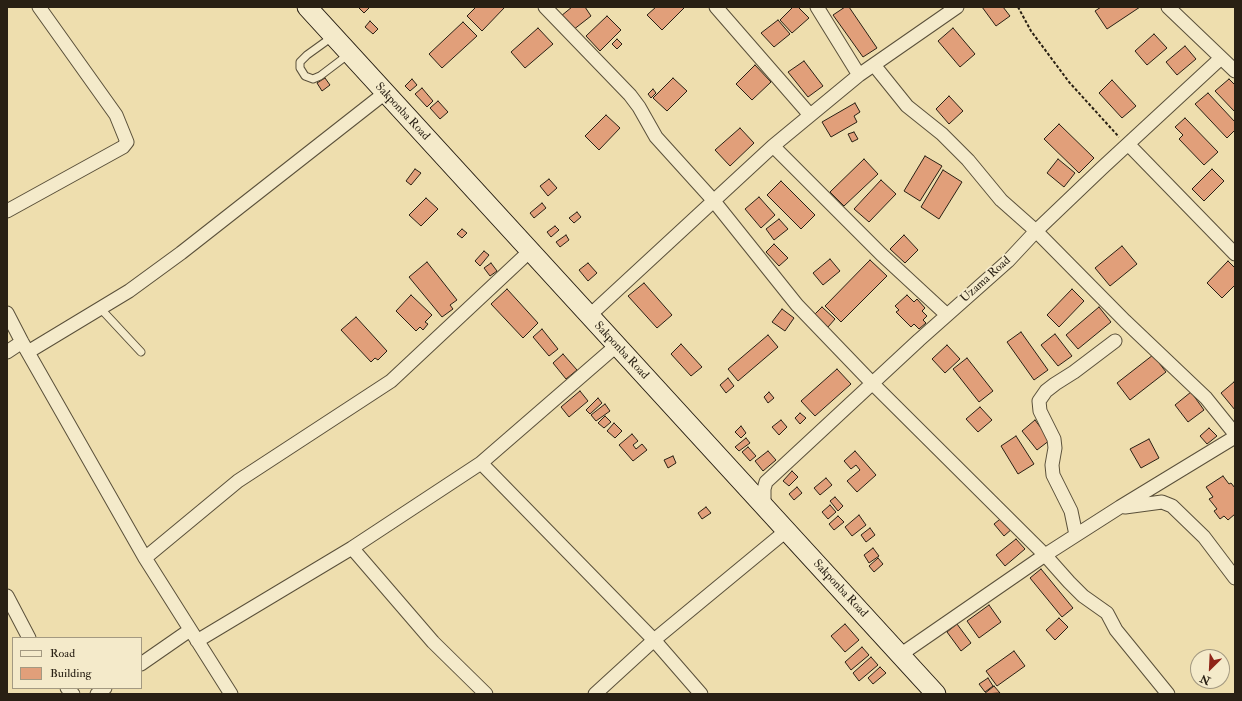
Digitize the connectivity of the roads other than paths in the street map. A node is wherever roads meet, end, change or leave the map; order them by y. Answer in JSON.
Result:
{"nodes":[{"id":1,"x":39,"y":7,"type":"edge"},
{"id":2,"x":307,"y":7,"type":"edge"},
{"id":3,"x":545,"y":7,"type":"edge"},
{"id":4,"x":716,"y":7,"type":"edge"},
{"id":5,"x":817,"y":7,"type":"edge"},
{"id":6,"x":957,"y":7,"type":"edge"},
{"id":7,"x":1168,"y":7,"type":"edge"},
{"id":8,"x":332,"y":37,"type":"junction"},
{"id":9,"x":348,"y":54,"type":"junction"},
{"id":10,"x":1221,"y":58,"type":"junction"},
{"id":11,"x":874,"y":65,"type":"junction"},
{"id":12,"x":1235,"y":71,"type":"edge"},
{"id":13,"x":859,"y":75,"type":"junction"},
{"id":14,"x":385,"y":94,"type":"junction"},
{"id":15,"x":810,"y":115,"type":"junction"},
{"id":16,"x":1128,"y":144,"type":"junction"},
{"id":17,"x":773,"y":146,"type":"junction"},
{"id":18,"x":713,"y":200,"type":"junction"},
{"id":19,"x":7,"y":211,"type":"edge"},
{"id":20,"x":1036,"y":231,"type":"junction"},
{"id":21,"x":530,"y":251,"type":"junction"},
{"id":22,"x":1235,"y":254,"type":"edge"},
{"id":23,"x":100,"y":308,"type":"junction"},
{"id":24,"x":7,"y":313,"type":"edge"},
{"id":25,"x":947,"y":315,"type":"junction"},
{"id":26,"x":589,"y":316,"type":"junction"},
{"id":27,"x":1115,"y":341,"type":"dead end"},
{"id":28,"x":616,"y":346,"type":"junction"},
{"id":29,"x":25,"y":347,"type":"junction"},
{"id":30,"x":7,"y":352,"type":"edge"},
{"id":31,"x":141,"y":352,"type":"dead end"},
{"id":32,"x":873,"y":384,"type":"junction"},
{"id":33,"x":1235,"y":434,"type":"edge"},
{"id":34,"x":1235,"y":437,"type":"edge"},
{"id":35,"x":481,"y":463,"type":"junction"},
{"id":36,"x":764,"y":507,"type":"junction"},
{"id":37,"x":1120,"y":507,"type":"junction"},
{"id":38,"x":786,"y":531,"type":"junction"},
{"id":39,"x":1076,"y":535,"type":"junction"},
{"id":40,"x":352,"y":548,"type":"junction"},
{"id":41,"x":1045,"y":555,"type":"junction"},
{"id":42,"x":145,"y":558,"type":"junction"},
{"id":43,"x":1235,"y":578,"type":"edge"},
{"id":44,"x":7,"y":596,"type":"edge"},
{"id":45,"x":193,"y":636,"type":"junction"},
{"id":46,"x":28,"y":637,"type":"edge"},
{"id":47,"x":654,"y":640,"type":"junction"},
{"id":48,"x":900,"y":655,"type":"junction"},
{"id":49,"x":142,"y":663,"type":"edge"},
{"id":50,"x":231,"y":694,"type":"edge"},
{"id":51,"x":486,"y":694,"type":"edge"},
{"id":52,"x":596,"y":694,"type":"edge"},
{"id":53,"x":701,"y":694,"type":"edge"},
{"id":54,"x":936,"y":694,"type":"edge"},
{"id":55,"x":1168,"y":694,"type":"edge"}],
"edges":[{"from":1,"to":19,"type":"street"},
{"from":2,"to":8,"type":"main road","name":"Sakponba Road"},
{"from":3,"to":18,"type":"street"},
{"from":4,"to":15,"type":"street"},
{"from":5,"to":13,"type":"street"},
{"from":6,"to":11,"type":"street"},
{"from":7,"to":10,"type":"street"},
{"from":8,"to":9,"type":"main road","name":"Sakponba Road"},
{"from":8,"to":9,"type":"lane"},
{"from":9,"to":14,"type":"main road","name":"Sakponba Road"},
{"from":10,"to":12,"type":"street"},
{"from":10,"to":16,"type":"street","name":"Uzama Road"},
{"from":11,"to":13,"type":"street"},
{"from":11,"to":20,"type":"street"},
{"from":13,"to":15,"type":"street"},
{"from":14,"to":21,"type":"main road","name":"Sakponba Road"},
{"from":14,"to":23,"type":"street"},
{"from":15,"to":17,"type":"street"},
{"from":16,"to":20,"type":"street","name":"Uzama Road"},
{"from":16,"to":22,"type":"street"},
{"from":17,"to":18,"type":"street"},
{"from":17,"to":25,"type":"street"},
{"from":18,"to":26,"type":"street"},
{"from":18,"to":32,"type":"street"},
{"from":20,"to":25,"type":"street","name":"Uzama Road"},
{"from":20,"to":33,"type":"street"},
{"from":21,"to":26,"type":"main road","name":"Sakponba Road"},
{"from":21,"to":42,"type":"street"},
{"from":23,"to":29,"type":"street"},
{"from":23,"to":31,"type":"lane"},
{"from":24,"to":29,"type":"street"},
{"from":25,"to":32,"type":"street","name":"Uzama Road"},
{"from":26,"to":28,"type":"main road","name":"Sakponba Road"},
{"from":27,"to":39,"type":"street"},
{"from":28,"to":35,"type":"street"},
{"from":28,"to":36,"type":"main road","name":"Sakponba Road"},
{"from":29,"to":30,"type":"street"},
{"from":29,"to":42,"type":"street"},
{"from":32,"to":36,"type":"street","name":"Uzama Road"},
{"from":32,"to":41,"type":"street"},
{"from":34,"to":37,"type":"street"},
{"from":35,"to":40,"type":"street"},
{"from":35,"to":47,"type":"street"},
{"from":36,"to":38,"type":"main road","name":"Sakponba Road"},
{"from":37,"to":39,"type":"street"},
{"from":37,"to":43,"type":"street"},
{"from":38,"to":47,"type":"street"},
{"from":38,"to":48,"type":"main road","name":"Sakponba Road"},
{"from":39,"to":41,"type":"street"},
{"from":40,"to":45,"type":"street"},
{"from":40,"to":51,"type":"street"},
{"from":41,"to":48,"type":"street"},
{"from":41,"to":55,"type":"street"},
{"from":42,"to":45,"type":"street"},
{"from":44,"to":46,"type":"street"},
{"from":45,"to":49,"type":"street"},
{"from":45,"to":50,"type":"street"},
{"from":47,"to":52,"type":"street"},
{"from":47,"to":53,"type":"street"},
{"from":48,"to":54,"type":"main road","name":"Sakponba Road"}]}
